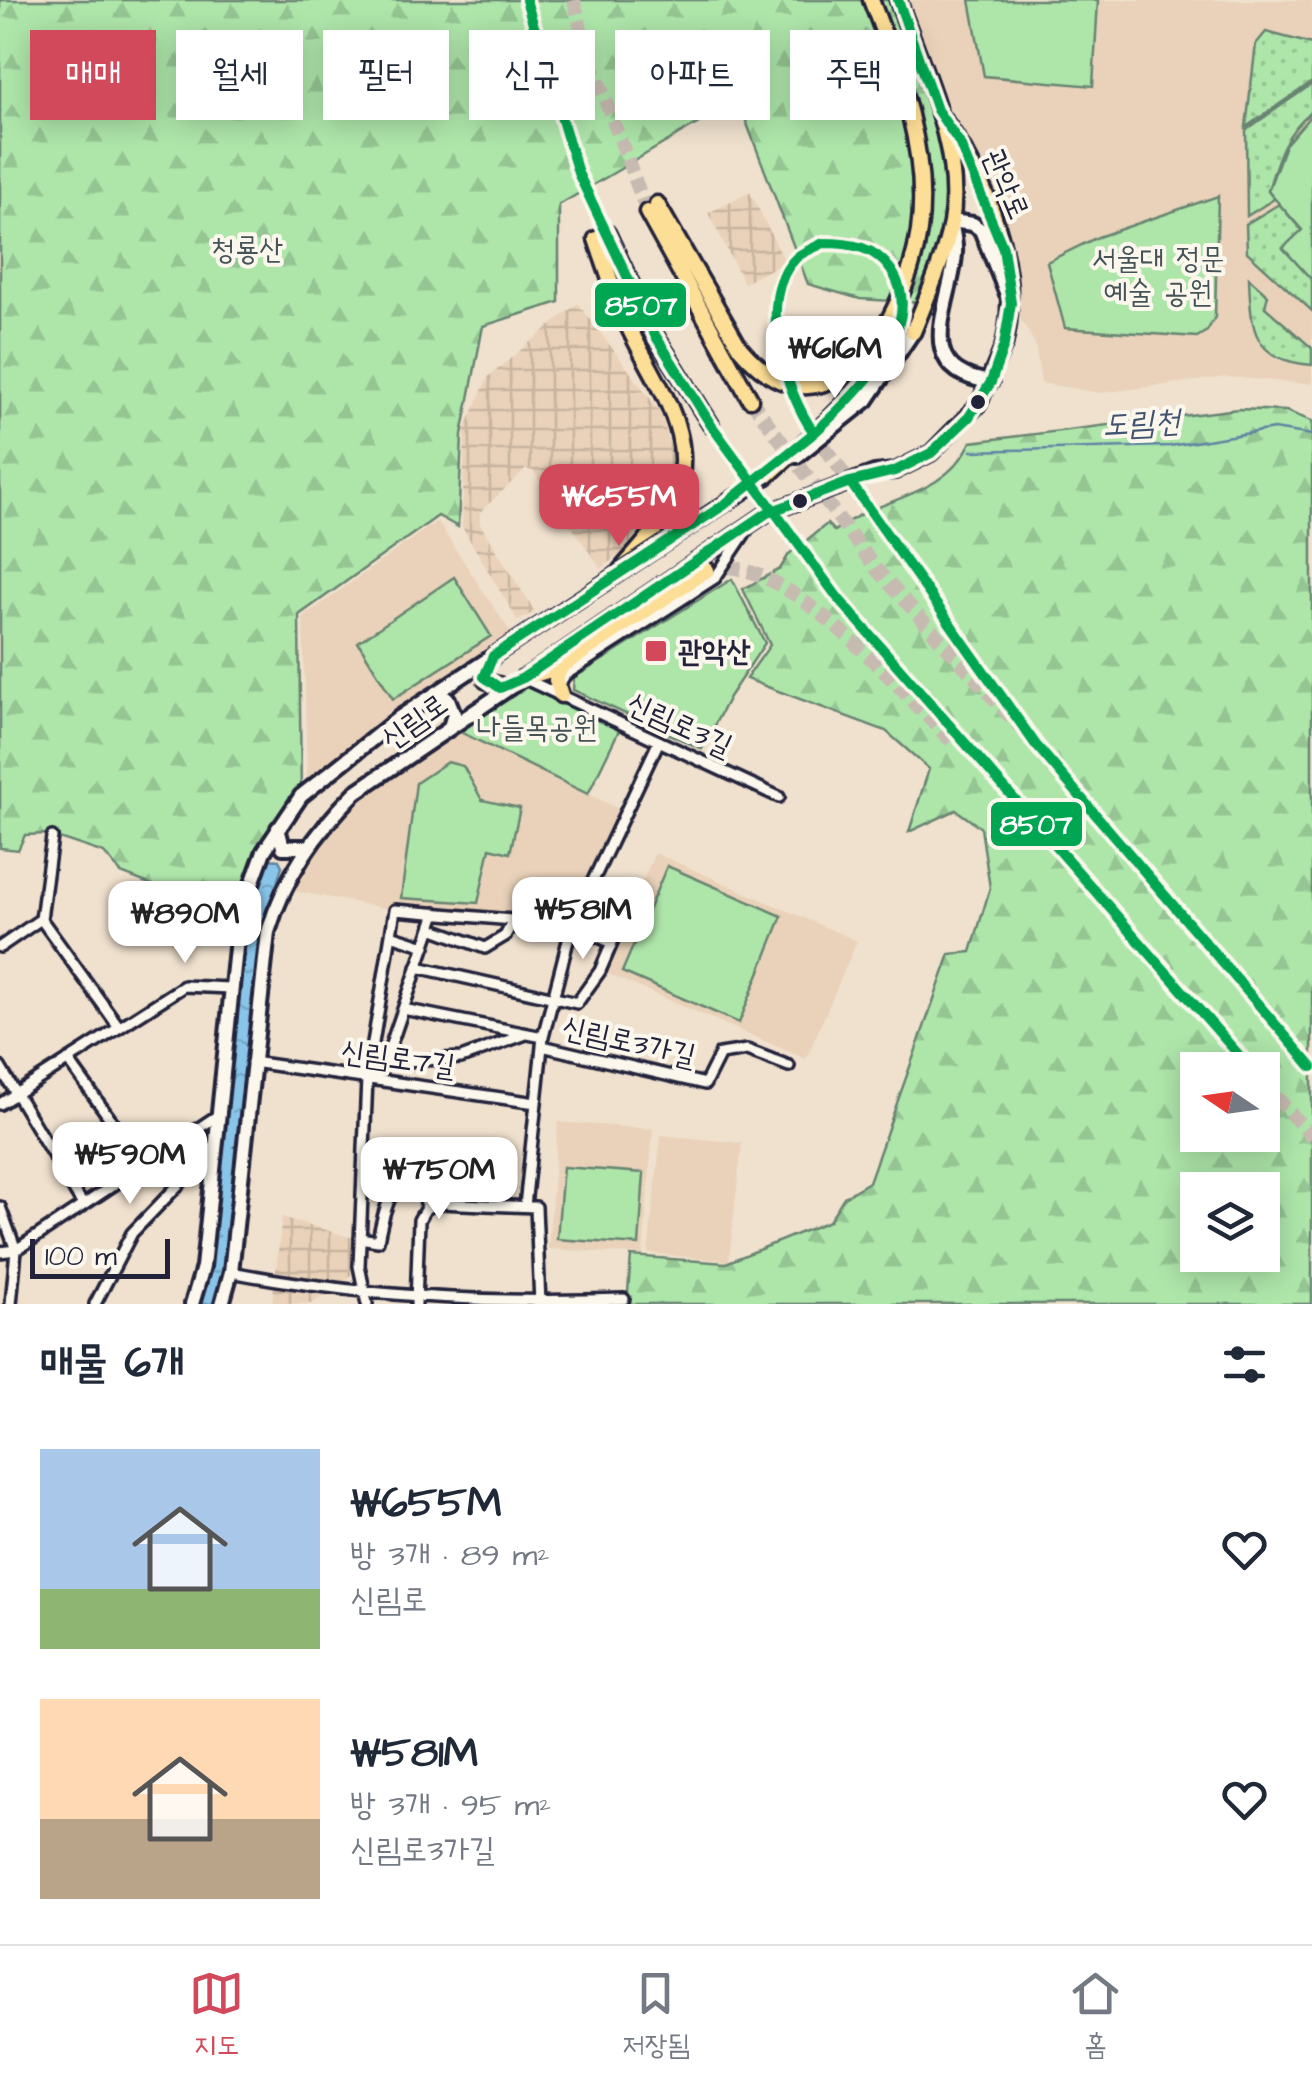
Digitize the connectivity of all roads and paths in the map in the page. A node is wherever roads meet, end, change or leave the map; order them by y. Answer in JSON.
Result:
{"nodes":[{"id":1,"x":871,"y":0,"type":"edge"},
{"id":2,"x":898,"y":0,"type":"edge"},
{"id":3,"x":937,"y":110,"type":"junction"},
{"id":4,"x":952,"y":222,"type":"junction"},
{"id":5,"x":1011,"y":304,"type":"junction"},
{"id":6,"x":1004,"y":345,"type":"joint"},
{"id":7,"x":991,"y":382,"type":"junction"},
{"id":8,"x":750,"y":400,"type":"tunnel mouth"},
{"id":9,"x":710,"y":425,"type":"tunnel mouth"},
{"id":10,"x":767,"y":476,"type":"joint"},
{"id":11,"x":750,"y":525,"type":"junction"},
{"id":12,"x":707,"y":570,"type":"tunnel mouth"},
{"id":13,"x":616,"y":576,"type":"junction"},
{"id":14,"x":493,"y":656,"type":"junction"},
{"id":15,"x":561,"y":667,"type":"junction"},
{"id":16,"x":524,"y":678,"type":"junction"},
{"id":17,"x":507,"y":687,"type":"junction"},
{"id":18,"x":560,"y":696,"type":"junction"},
{"id":19,"x":413,"y":708,"type":"junction"},
{"id":20,"x":450,"y":727,"type":"junction"},
{"id":21,"x":659,"y":741,"type":"junction"},
{"id":22,"x":778,"y":797,"type":"dead end"},
{"id":23,"x":278,"y":826,"type":"junction"},
{"id":24,"x":52,"y":838,"type":"dead end"},
{"id":25,"x":308,"y":847,"type":"junction"},
{"id":26,"x":436,"y":913,"type":"junction"},
{"id":27,"x":40,"y":919,"type":"junction"},
{"id":28,"x":514,"y":920,"type":"junction"},
{"id":29,"x":572,"y":925,"type":"junction"},
{"id":30,"x":431,"y":928,"type":"junction"},
{"id":31,"x":390,"y":935,"type":"junction"},
{"id":32,"x":424,"y":946,"type":"junction"},
{"id":33,"x":0,"y":947,"type":"edge"},
{"id":34,"x":417,"y":967,"type":"junction"},
{"id":35,"x":230,"y":988,"type":"junction"},
{"id":36,"x":553,"y":998,"type":"junction"},
{"id":37,"x":403,"y":1009,"type":"junction"},
{"id":38,"x":120,"y":1027,"type":"junction"},
{"id":39,"x":526,"y":1034,"type":"junction"},
{"id":40,"x":542,"y":1042,"type":"junction"},
{"id":41,"x":225,"y":1059,"type":"junction"},
{"id":42,"x":68,"y":1060,"type":"junction"},
{"id":43,"x":252,"y":1062,"type":"junction"},
{"id":44,"x":385,"y":1062,"type":"junction"},
{"id":45,"x":0,"y":1066,"type":"edge"},
{"id":46,"x":789,"y":1066,"type":"dead end"},
{"id":47,"x":367,"y":1079,"type":"junction"},
{"id":48,"x":16,"y":1093,"type":"junction"},
{"id":49,"x":536,"y":1103,"type":"junction"},
{"id":50,"x":0,"y":1104,"type":"edge"},
{"id":51,"x":220,"y":1114,"type":"junction"},
{"id":52,"x":120,"y":1134,"type":"dead end"},
{"id":53,"x":216,"y":1146,"type":"junction"},
{"id":54,"x":461,"y":1162,"type":"dead end"},
{"id":55,"x":424,"y":1163,"type":"junction"},
{"id":56,"x":83,"y":1205,"type":"junction"},
{"id":57,"x":524,"y":1206,"type":"junction"},
{"id":58,"x":0,"y":1207,"type":"edge"},
{"id":59,"x":426,"y":1208,"type":"junction"},
{"id":60,"x":360,"y":1238,"type":"junction"},
{"id":61,"x":16,"y":1250,"type":"junction"},
{"id":62,"x":0,"y":1252,"type":"edge"},
{"id":63,"x":204,"y":1267,"type":"junction"},
{"id":64,"x":231,"y":1272,"type":"junction"},
{"id":65,"x":365,"y":1299,"type":"edge"},
{"id":66,"x":624,"y":1299,"type":"dead end"},
{"id":67,"x":417,"y":1301,"type":"edge"},
{"id":68,"x":540,"y":1303,"type":"edge"},
{"id":69,"x":10,"y":1304,"type":"edge"},
{"id":70,"x":95,"y":1304,"type":"edge"},
{"id":71,"x":192,"y":1304,"type":"edge"},
{"id":72,"x":222,"y":1304,"type":"edge"}],
"edges":[{"from":1,"to":8,"type":"main road"},
{"from":2,"to":3,"type":"main road","name":"관악로"},
{"from":3,"to":4,"type":"main road","name":"관악로"},
{"from":3,"to":5,"type":"main road","name":"관악로"},
{"from":4,"to":5,"type":"main road"},
{"from":4,"to":7,"type":"main road"},
{"from":4,"to":10,"type":"main road","name":"관악로"},
{"from":5,"to":6,"type":"main road","name":"관악로"},
{"from":6,"to":7,"type":"main road","name":"신림로"},
{"from":7,"to":11,"type":"main road","name":"신림로"},
{"from":9,"to":13,"type":"main road"},
{"from":10,"to":13,"type":"main road","name":"신림로","bridge":true},
{"from":11,"to":16,"type":"main road","name":"신림로"},
{"from":11,"to":18,"type":"street"},
{"from":12,"to":15,"type":"main road"},
{"from":13,"to":14,"type":"main road","name":"신림로","bridge":true},
{"from":14,"to":17,"type":"main road"},
{"from":14,"to":19,"type":"main road","name":"신림로"},
{"from":15,"to":16,"type":"main road"},
{"from":15,"to":18,"type":"main road"},
{"from":16,"to":17,"type":"main road","name":"신림로"},
{"from":16,"to":18,"type":"street","name":"신림로3길"},
{"from":17,"to":20,"type":"main road","name":"신림로"},
{"from":18,"to":21,"type":"street","name":"신림로3길"},
{"from":19,"to":20,"type":"main road"},
{"from":19,"to":23,"type":"main road","name":"신림로"},
{"from":20,"to":25,"type":"main road","name":"신림로"},
{"from":21,"to":22,"type":"street","name":"신림로3길"},
{"from":21,"to":29,"type":"street","name":"신림로3가길"},
{"from":23,"to":25,"type":"main road"},
{"from":23,"to":35,"type":"main road","name":"신림로"},
{"from":24,"to":27,"type":"street"},
{"from":25,"to":43,"type":"main road","name":"신림로"},
{"from":26,"to":28,"type":"street"},
{"from":26,"to":30,"type":"street"},
{"from":26,"to":31,"type":"street"},
{"from":27,"to":33,"type":"street"},
{"from":27,"to":38,"type":"street"},
{"from":28,"to":29,"type":"street"},
{"from":28,"to":30,"type":"street"},
{"from":29,"to":36,"type":"street","name":"신림로3가길"},
{"from":29,"to":36,"type":"street","name":"신림로3가길"},
{"from":30,"to":32,"type":"street"},
{"from":31,"to":32,"type":"street"},
{"from":31,"to":47,"type":"street"},
{"from":32,"to":34,"type":"street"},
{"from":34,"to":36,"type":"street","name":"신림로3가길"},
{"from":34,"to":37,"type":"street"},
{"from":35,"to":38,"type":"street"},
{"from":35,"to":41,"type":"main road","name":"신림로"},
{"from":36,"to":40,"type":"street","name":"신림로3가길"},
{"from":37,"to":39,"type":"street","name":"신림로3가길"},
{"from":37,"to":44,"type":"street"},
{"from":38,"to":42,"type":"street"},
{"from":39,"to":40,"type":"street","name":"신림로3가길"},
{"from":39,"to":44,"type":"street"},
{"from":40,"to":46,"type":"street","name":"신림로3가길"},
{"from":40,"to":49,"type":"street","name":"신림로3가길"},
{"from":41,"to":43,"type":"main road"},
{"from":41,"to":51,"type":"main road","name":"신림로"},
{"from":42,"to":48,"type":"street"},
{"from":42,"to":52,"type":"street"},
{"from":43,"to":47,"type":"street","name":"신림로7길"},
{"from":43,"to":64,"type":"main road","name":"신림로"},
{"from":44,"to":47,"type":"street"},
{"from":45,"to":48,"type":"street"},
{"from":47,"to":49,"type":"street","name":"신림로7길"},
{"from":47,"to":60,"type":"street"},
{"from":48,"to":50,"type":"street"},
{"from":48,"to":56,"type":"street"},
{"from":49,"to":57,"type":"street","name":"신림로3가길"},
{"from":51,"to":53,"type":"main road","name":"신림로"},
{"from":51,"to":56,"type":"street"},
{"from":53,"to":63,"type":"main road","name":"신림로"},
{"from":53,"to":70,"type":"street"},
{"from":54,"to":55,"type":"street"},
{"from":55,"to":59,"type":"street"},
{"from":55,"to":60,"type":"street"},
{"from":56,"to":61,"type":"street"},
{"from":57,"to":59,"type":"street"},
{"from":57,"to":68,"type":"street"},
{"from":58,"to":61,"type":"street"},
{"from":59,"to":67,"type":"street"},
{"from":60,"to":65,"type":"street"},
{"from":61,"to":62,"type":"street"},
{"from":61,"to":69,"type":"street"},
{"from":63,"to":64,"type":"main road"},
{"from":63,"to":71,"type":"main road","name":"신림로"},
{"from":64,"to":65,"type":"street"},
{"from":64,"to":72,"type":"main road","name":"신림로"},
{"from":65,"to":67,"type":"street"},
{"from":66,"to":68,"type":"street"},
{"from":67,"to":68,"type":"street"}]}
